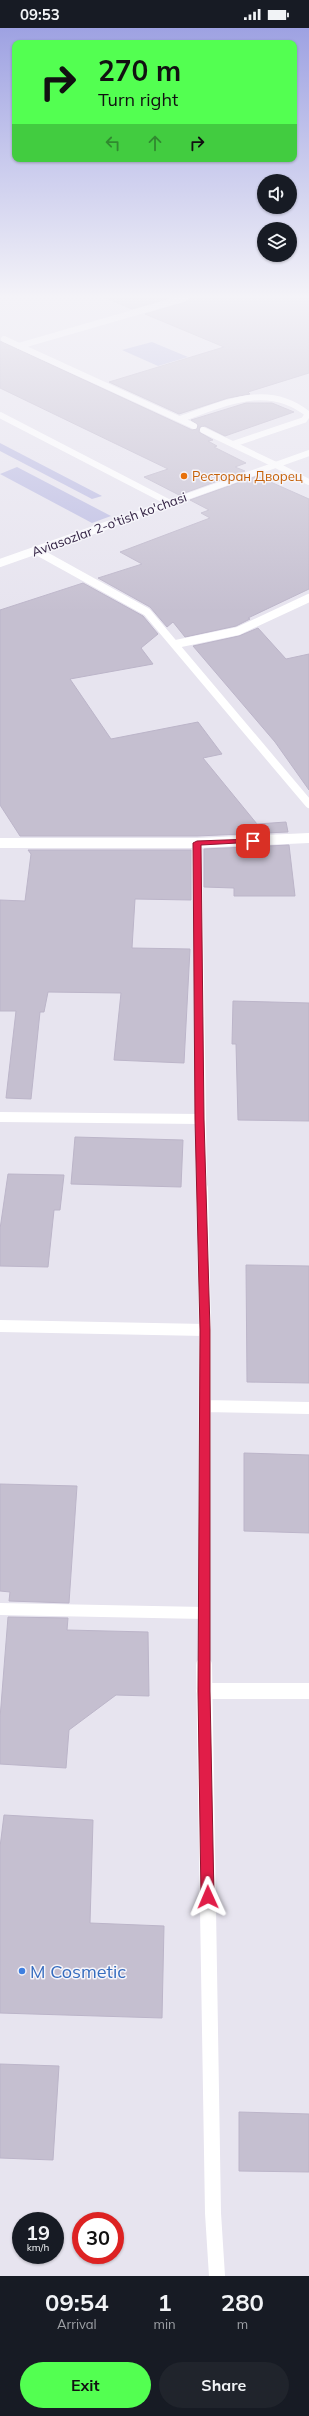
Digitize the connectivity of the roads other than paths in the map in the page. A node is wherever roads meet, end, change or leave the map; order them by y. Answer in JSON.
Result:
{"nodes":[{"id":1,"x":145,"y":403,"type":"edge"},
{"id":2,"x":231,"y":403,"type":"edge"},
{"id":3,"x":291,"y":403,"type":"edge"},
{"id":4,"x":0,"y":414,"type":"edge"},
{"id":5,"x":180,"y":419,"type":"junction"},
{"id":6,"x":194,"y":426,"type":"dead end"},
{"id":7,"x":203,"y":430,"type":"dead end"},
{"id":8,"x":233,"y":444,"type":"junction"},
{"id":9,"x":309,"y":453,"type":"edge"},
{"id":10,"x":276,"y":465,"type":"junction"},
{"id":11,"x":309,"y":482,"type":"edge"},
{"id":12,"x":170,"y":503,"type":"junction"},
{"id":13,"x":35,"y":550,"type":"junction"},
{"id":14,"x":0,"y":563,"type":"edge"},
{"id":15,"x":309,"y":598,"type":"edge"},
{"id":16,"x":176,"y":644,"type":"junction"},
{"id":17,"x":309,"y":804,"type":"edge"},
{"id":18,"x":309,"y":838,"type":"edge"},
{"id":19,"x":0,"y":843,"type":"edge"},
{"id":20,"x":197,"y":843,"type":"junction"},
{"id":21,"x":0,"y":1117,"type":"edge"},
{"id":22,"x":200,"y":1119,"type":"junction"},
{"id":23,"x":0,"y":1326,"type":"edge"},
{"id":24,"x":205,"y":1330,"type":"junction"},
{"id":25,"x":205,"y":1406,"type":"junction"},
{"id":26,"x":309,"y":1408,"type":"edge"},
{"id":27,"x":0,"y":1609,"type":"edge"},
{"id":28,"x":204,"y":1613,"type":"junction"},
{"id":29,"x":204,"y":1691,"type":"junction"},
{"id":30,"x":309,"y":1691,"type":"edge"},
{"id":31,"x":216,"y":2276,"type":"edge"}],
"edges":[{"from":1,"to":5,"type":"street"},
{"from":2,"to":5,"type":"street"},
{"from":3,"to":8,"type":"street"},
{"from":4,"to":12,"type":"street"},
{"from":5,"to":6,"type":"street"},
{"from":7,"to":8,"type":"street"},
{"from":8,"to":10,"type":"street"},
{"from":9,"to":10,"type":"street","name":"Aviasozlar 2-o'tish ko'chasi"},
{"from":10,"to":11,"type":"street"},
{"from":10,"to":12,"type":"street","name":"Aviasozlar 2-o'tish ko'chasi"},
{"from":12,"to":13,"type":"street","name":"Aviasozlar 2-o'tish ko'chasi"},
{"from":13,"to":14,"type":"street","name":"Aviasozlar 2-o'tish ko'chasi"},
{"from":13,"to":16,"type":"street"},
{"from":15,"to":16,"type":"street"},
{"from":16,"to":17,"type":"street"},
{"from":18,"to":20,"type":"street"},
{"from":19,"to":20,"type":"street"},
{"from":20,"to":22,"type":"street"},
{"from":21,"to":22,"type":"street"},
{"from":22,"to":24,"type":"street"},
{"from":23,"to":24,"type":"street"},
{"from":24,"to":25,"type":"street"},
{"from":25,"to":26,"type":"street"},
{"from":25,"to":28,"type":"street"},
{"from":27,"to":28,"type":"street"},
{"from":28,"to":29,"type":"street"},
{"from":29,"to":30,"type":"street"},
{"from":29,"to":31,"type":"street"}]}
